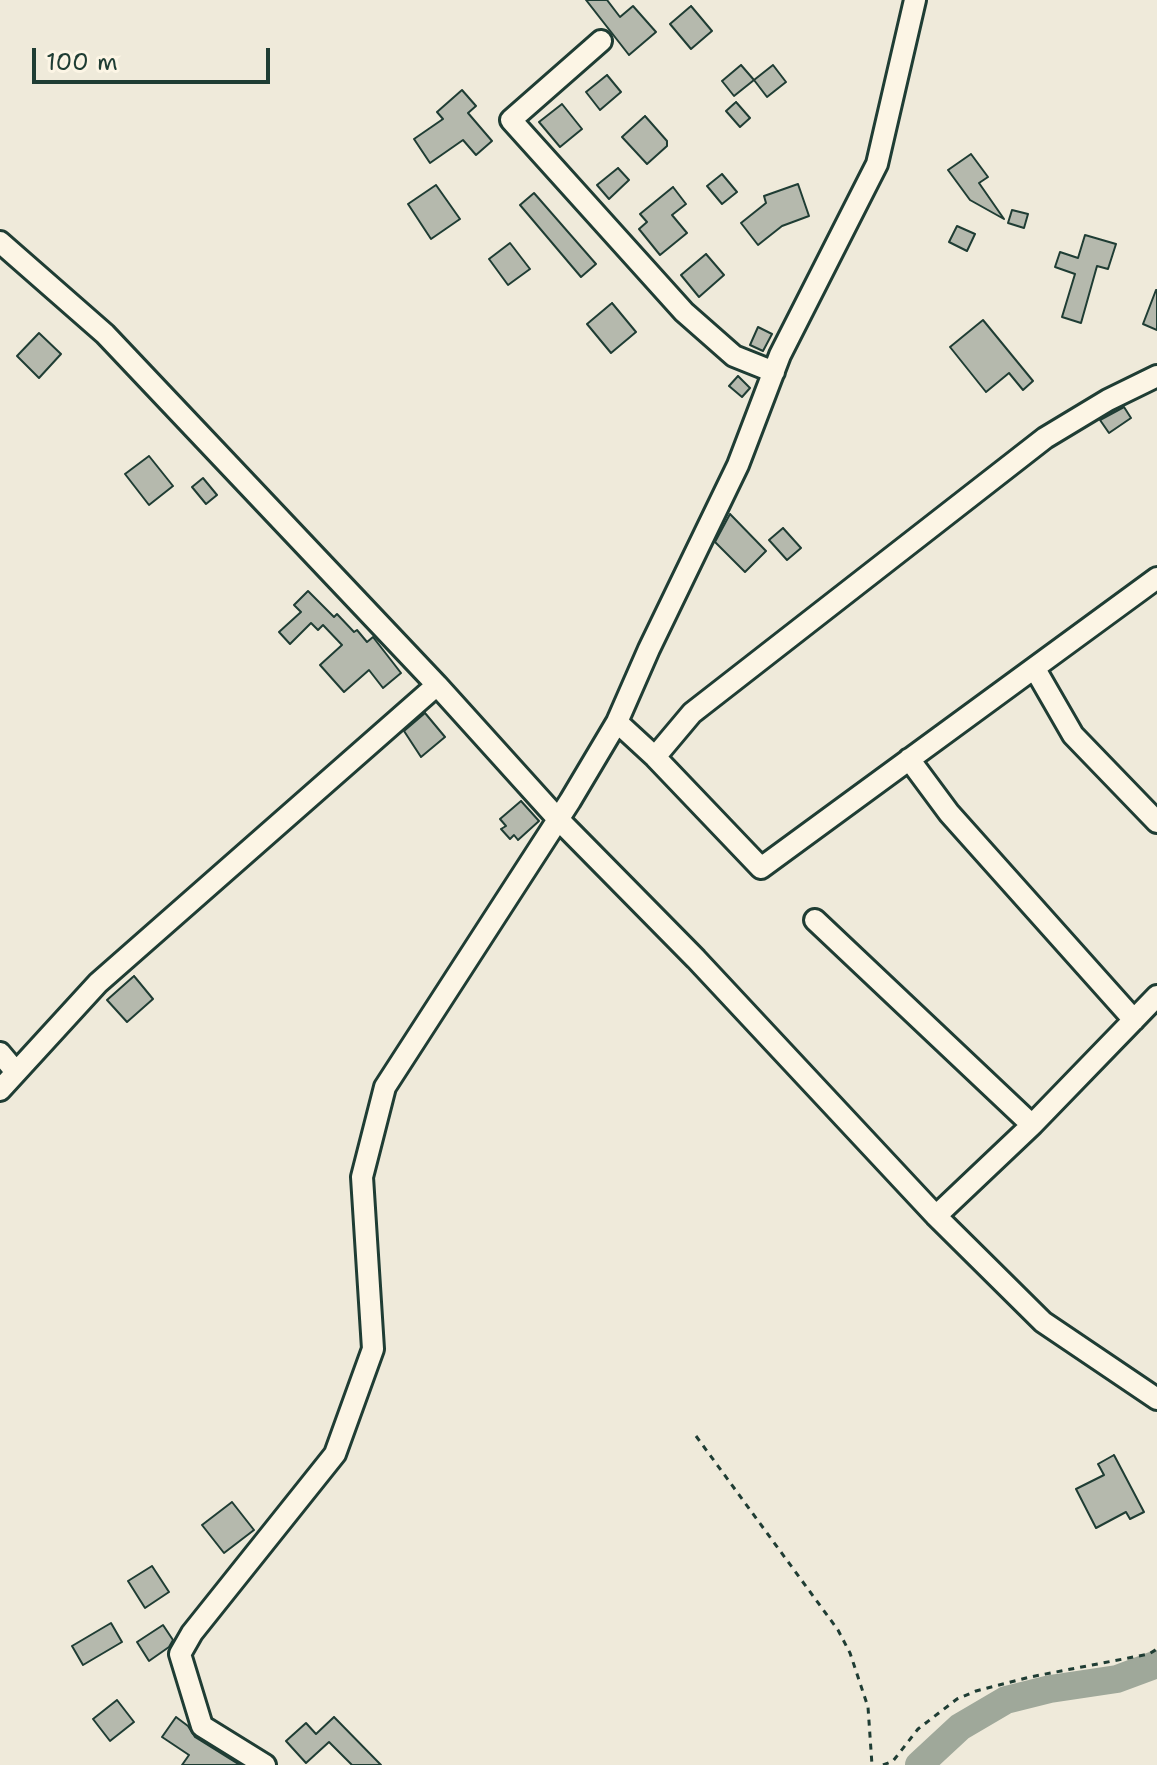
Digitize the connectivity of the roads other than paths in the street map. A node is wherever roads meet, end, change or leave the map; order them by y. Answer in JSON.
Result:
{"nodes":[{"id":1,"x":915,"y":0,"type":"edge"},
{"id":2,"x":601,"y":41,"type":"dead end"},
{"id":3,"x":0,"y":242,"type":"edge"},
{"id":4,"x":774,"y":372,"type":"junction"},
{"id":5,"x":1157,"y":376,"type":"edge"},
{"id":6,"x":1154,"y":586,"type":"edge"},
{"id":7,"x":1035,"y":669,"type":"junction"},
{"id":8,"x":437,"y":685,"type":"junction"},
{"id":9,"x":617,"y":722,"type":"junction"},
{"id":10,"x":655,"y":757,"type":"junction"},
{"id":11,"x":909,"y":759,"type":"junction"},
{"id":12,"x":563,"y":811,"type":"junction"},
{"id":13,"x":1157,"y":822,"type":"edge"},
{"id":14,"x":815,"y":920,"type":"dead end"},
{"id":15,"x":1157,"y":996,"type":"edge"},
{"id":16,"x":1134,"y":1020,"type":"junction"},
{"id":17,"x":0,"y":1053,"type":"edge"},
{"id":18,"x":16,"y":1072,"type":"junction"},
{"id":19,"x":0,"y":1090,"type":"edge"},
{"id":20,"x":1032,"y":1125,"type":"junction"},
{"id":21,"x":942,"y":1211,"type":"junction"},
{"id":22,"x":1157,"y":1399,"type":"edge"},
{"id":23,"x":265,"y":1765,"type":"edge"}],
"edges":[{"from":1,"to":4,"type":"street"},
{"from":2,"to":4,"type":"street"},
{"from":3,"to":8,"type":"street"},
{"from":4,"to":9,"type":"street"},
{"from":5,"to":10,"type":"street"},
{"from":6,"to":7,"type":"street"},
{"from":7,"to":11,"type":"street"},
{"from":7,"to":13,"type":"street"},
{"from":8,"to":12,"type":"street"},
{"from":8,"to":18,"type":"street"},
{"from":9,"to":10,"type":"street"},
{"from":9,"to":12,"type":"street"},
{"from":10,"to":11,"type":"street"},
{"from":11,"to":16,"type":"street"},
{"from":12,"to":21,"type":"street"},
{"from":12,"to":23,"type":"street"},
{"from":14,"to":20,"type":"street"},
{"from":15,"to":16,"type":"street"},
{"from":16,"to":20,"type":"street"},
{"from":17,"to":18,"type":"street"},
{"from":18,"to":19,"type":"street"},
{"from":20,"to":21,"type":"street"},
{"from":21,"to":22,"type":"street"}]}
